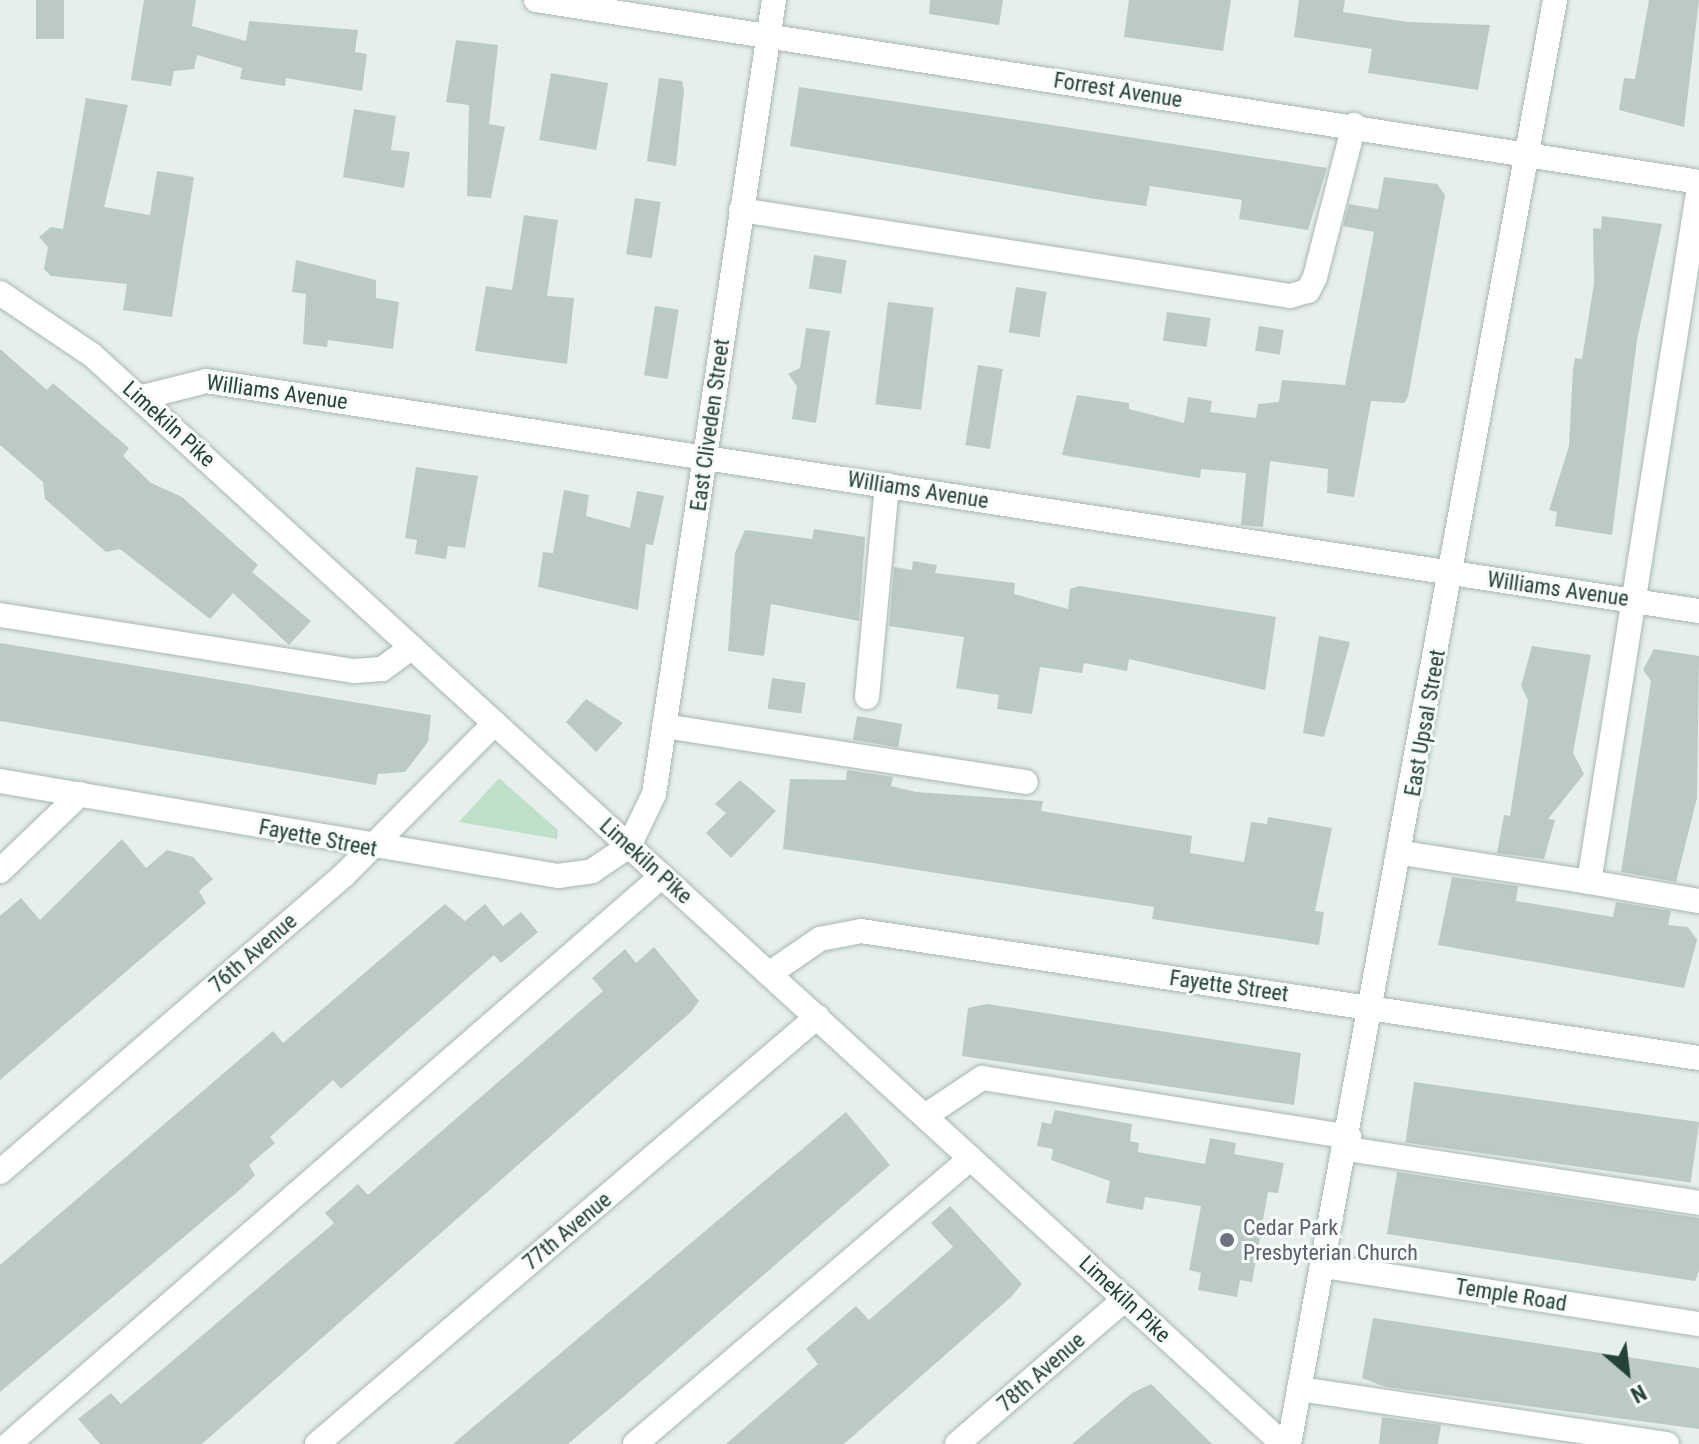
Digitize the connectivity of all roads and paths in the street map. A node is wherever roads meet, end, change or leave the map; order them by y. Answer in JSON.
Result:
{"nodes":[{"id":1,"x":536,"y":0,"type":"edge"},
{"id":2,"x":774,"y":0,"type":"edge"},
{"id":3,"x":1555,"y":0,"type":"edge"},
{"id":4,"x":768,"y":38,"type":"junction"},
{"id":5,"x":1354,"y":125,"type":"junction"},
{"id":6,"x":1528,"y":156,"type":"junction"},
{"id":7,"x":1699,"y":184,"type":"edge"},
{"id":8,"x":741,"y":210,"type":"junction"},
{"id":9,"x":0,"y":293,"type":"edge"},
{"id":10,"x":139,"y":398,"type":"junction"},
{"id":11,"x":705,"y":457,"type":"junction"},
{"id":12,"x":887,"y":485,"type":"junction"},
{"id":13,"x":1452,"y":574,"type":"junction"},
{"id":14,"x":1632,"y":600,"type":"junction"},
{"id":15,"x":1699,"y":611,"type":"edge"},
{"id":16,"x":0,"y":615,"type":"edge"},
{"id":17,"x":412,"y":647,"type":"junction"},
{"id":18,"x":867,"y":697,"type":"dead end"},
{"id":19,"x":495,"y":723,"type":"junction"},
{"id":20,"x":664,"y":726,"type":"junction"},
{"id":21,"x":0,"y":781,"type":"edge"},
{"id":22,"x":1026,"y":782,"type":"dead end"},
{"id":23,"x":80,"y":794,"type":"junction"},
{"id":24,"x":629,"y":846,"type":"junction"},
{"id":25,"x":373,"y":848,"type":"junction"},
{"id":26,"x":1402,"y":853,"type":"junction"},
{"id":27,"x":0,"y":871,"type":"edge"},
{"id":28,"x":662,"y":876,"type":"junction"},
{"id":29,"x":1589,"y":882,"type":"junction"},
{"id":30,"x":1699,"y":901,"type":"edge"},
{"id":31,"x":769,"y":974,"type":"junction"},
{"id":32,"x":1373,"y":1008,"type":"junction"},
{"id":33,"x":817,"y":1017,"type":"junction"},
{"id":34,"x":1699,"y":1058,"type":"edge"},
{"id":35,"x":925,"y":1116,"type":"junction"},
{"id":36,"x":1348,"y":1143,"type":"junction"},
{"id":37,"x":971,"y":1158,"type":"junction"},
{"id":38,"x":0,"y":1172,"type":"edge"},
{"id":39,"x":1699,"y":1203,"type":"edge"},
{"id":40,"x":1324,"y":1266,"type":"junction"},
{"id":41,"x":1125,"y":1299,"type":"junction"},
{"id":42,"x":1699,"y":1324,"type":"edge"},
{"id":43,"x":1299,"y":1389,"type":"junction"},
{"id":44,"x":9,"y":1444,"type":"edge"},
{"id":45,"x":317,"y":1444,"type":"edge"},
{"id":46,"x":635,"y":1444,"type":"edge"},
{"id":47,"x":957,"y":1444,"type":"edge"},
{"id":48,"x":1286,"y":1444,"type":"edge"},
{"id":49,"x":1667,"y":1444,"type":"edge"}],
"edges":[{"from":1,"to":4,"type":"street","name":"Forrest Avenue"},
{"from":2,"to":4,"type":"street","name":"East Cliveden Street"},
{"from":3,"to":6,"type":"street","name":"East Upsal Street"},
{"from":4,"to":5,"type":"street","name":"Forrest Avenue"},
{"from":4,"to":8,"type":"street","name":"East Cliveden Street"},
{"from":5,"to":6,"type":"street","name":"Forrest Avenue"},
{"from":5,"to":8,"type":"street"},
{"from":6,"to":7,"type":"street","name":"Forrest Avenue"},
{"from":6,"to":13,"type":"street","name":"East Upsal Street"},
{"from":7,"to":14,"type":"street"},
{"from":8,"to":11,"type":"street","name":"East Cliveden Street"},
{"from":9,"to":10,"type":"street","name":"Limekiln Pike"},
{"from":10,"to":11,"type":"street","name":"Williams Avenue"},
{"from":10,"to":17,"type":"street","name":"Limekiln Pike"},
{"from":11,"to":12,"type":"street","name":"Williams Avenue"},
{"from":11,"to":20,"type":"street","name":"East Cliveden Street"},
{"from":12,"to":13,"type":"street","name":"Williams Avenue"},
{"from":12,"to":18,"type":"street"},
{"from":13,"to":14,"type":"street","name":"Williams Avenue"},
{"from":13,"to":26,"type":"street","name":"East Upsal Street"},
{"from":14,"to":15,"type":"street","name":"Williams Avenue"},
{"from":14,"to":29,"type":"street"},
{"from":16,"to":17,"type":"street"},
{"from":17,"to":19,"type":"street","name":"Limekiln Pike"},
{"from":19,"to":24,"type":"street","name":"Limekiln Pike"},
{"from":19,"to":25,"type":"street","name":"76th Avenue"},
{"from":20,"to":22,"type":"street"},
{"from":20,"to":24,"type":"street","name":"East Cliveden Street"},
{"from":21,"to":23,"type":"street","name":"Fayette Street"},
{"from":23,"to":25,"type":"street","name":"Fayette Street"},
{"from":23,"to":27,"type":"street"},
{"from":24,"to":25,"type":"street","name":"Fayette Street"},
{"from":24,"to":28,"type":"street","name":"Limekiln Pike"},
{"from":25,"to":38,"type":"street","name":"76th Avenue"},
{"from":26,"to":29,"type":"street"},
{"from":26,"to":32,"type":"street","name":"East Upsal Street"},
{"from":28,"to":31,"type":"street","name":"Limekiln Pike"},
{"from":28,"to":44,"type":"street"},
{"from":29,"to":30,"type":"street"},
{"from":31,"to":32,"type":"street","name":"Fayette Street"},
{"from":31,"to":33,"type":"street","name":"Limekiln Pike"},
{"from":32,"to":34,"type":"street","name":"Fayette Street"},
{"from":32,"to":36,"type":"street","name":"East Upsal Street"},
{"from":33,"to":35,"type":"street","name":"Limekiln Pike"},
{"from":33,"to":45,"type":"street","name":"77th Avenue"},
{"from":35,"to":36,"type":"street"},
{"from":35,"to":37,"type":"street","name":"Limekiln Pike"},
{"from":36,"to":39,"type":"street"},
{"from":36,"to":40,"type":"street","name":"East Upsal Street"},
{"from":37,"to":41,"type":"street","name":"Limekiln Pike"},
{"from":37,"to":46,"type":"street"},
{"from":40,"to":42,"type":"street","name":"Temple Road"},
{"from":40,"to":43,"type":"street","name":"East Upsal Street"},
{"from":41,"to":47,"type":"street","name":"78th Avenue"},
{"from":41,"to":48,"type":"street","name":"Limekiln Pike"},
{"from":43,"to":48,"type":"street","name":"East Upsal Street"},
{"from":43,"to":49,"type":"street"}]}
